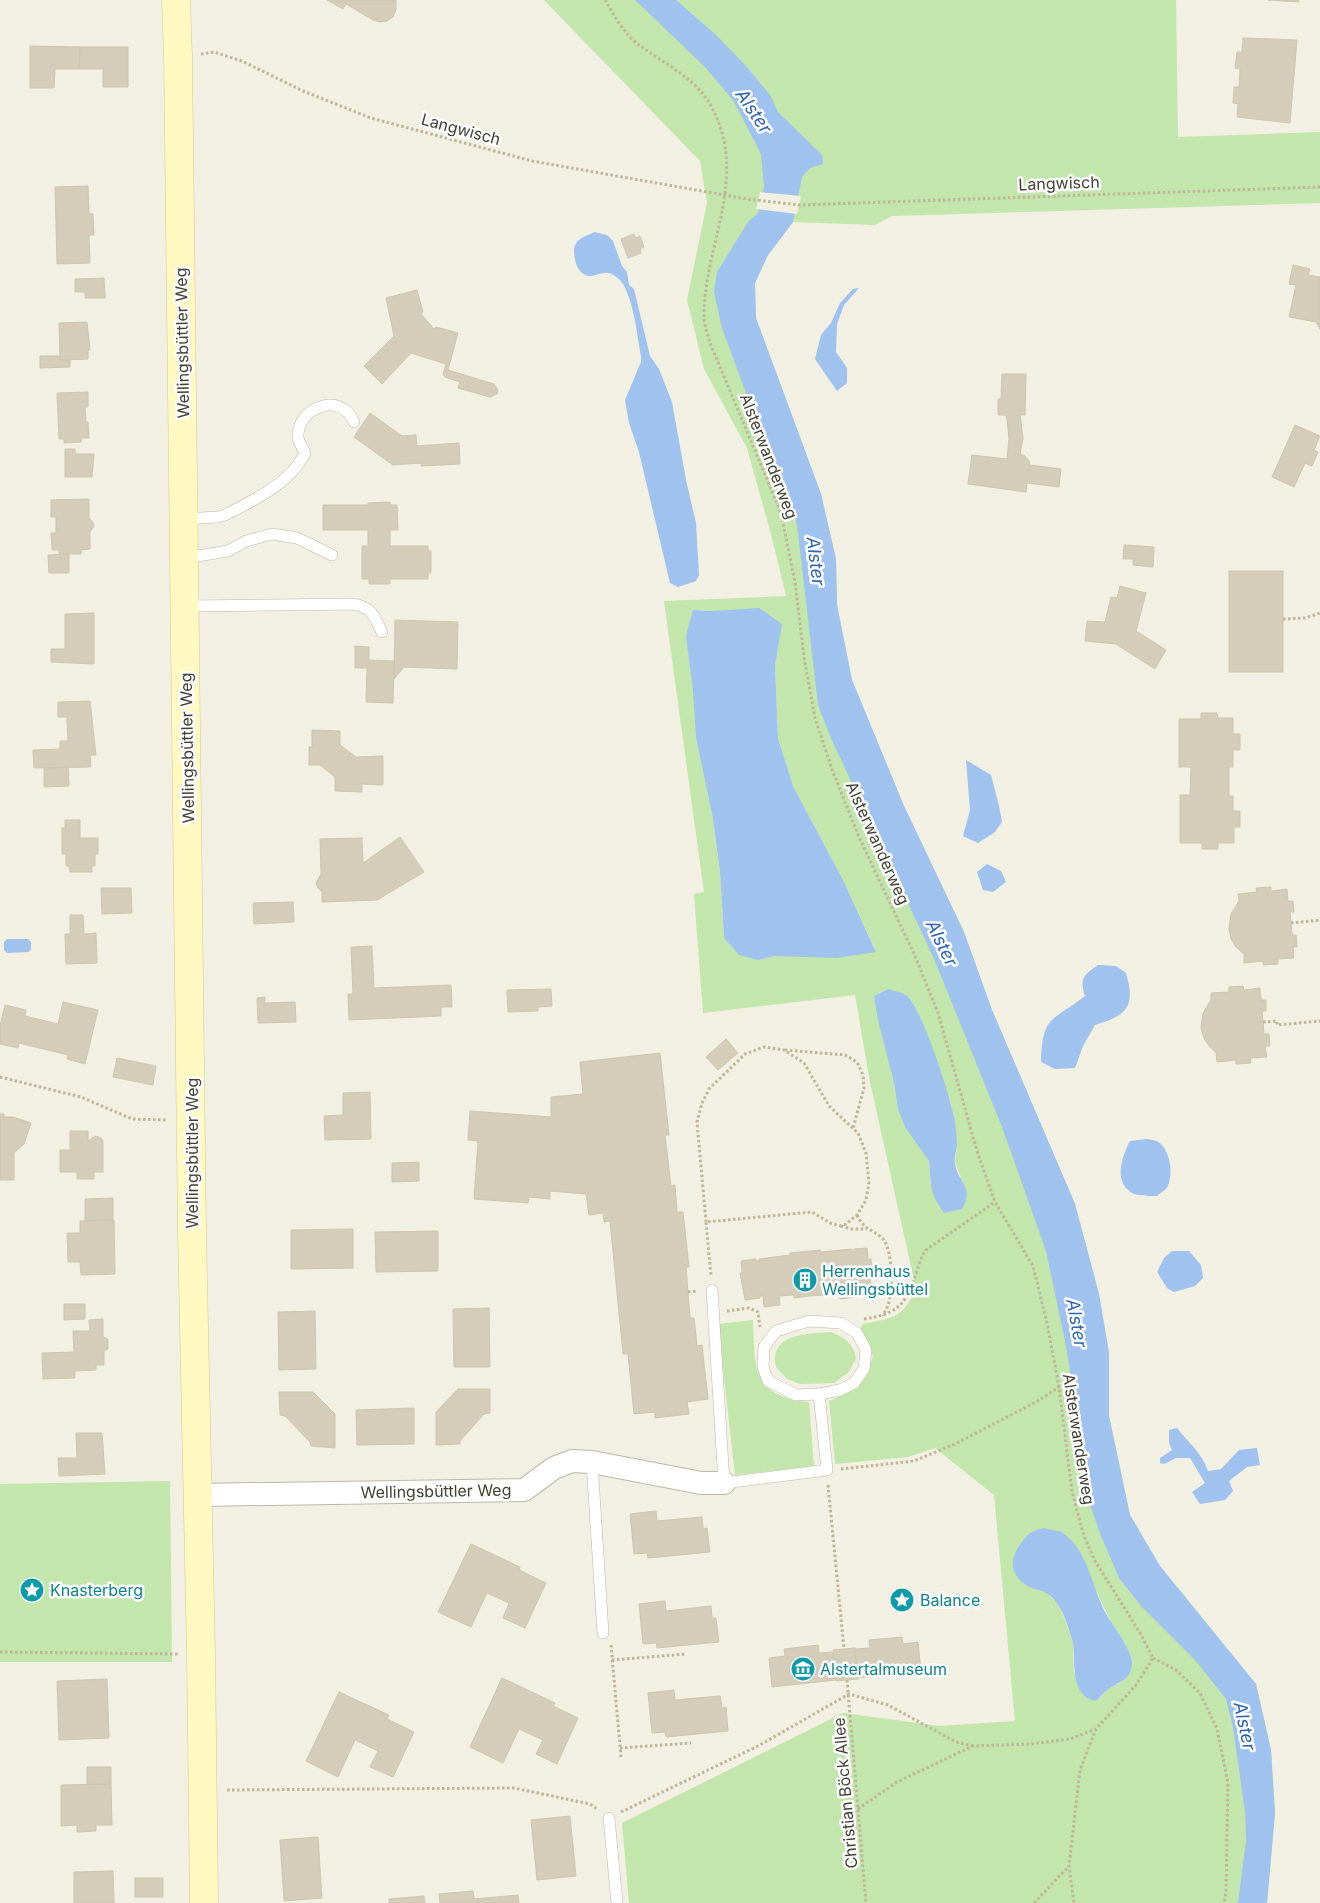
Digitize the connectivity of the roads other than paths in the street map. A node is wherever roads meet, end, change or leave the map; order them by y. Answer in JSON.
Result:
{"nodes":[{"id":1,"x":176,"y":0,"type":"edge"},
{"id":2,"x":354,"y":422,"type":"dead end"},
{"id":3,"x":184,"y":519,"type":"junction"},
{"id":4,"x":332,"y":555,"type":"dead end"},
{"id":5,"x":185,"y":558,"type":"junction"},
{"id":6,"x":185,"y":606,"type":"junction"},
{"id":7,"x":382,"y":632,"type":"dead end"},
{"id":8,"x":712,"y":1290,"type":"dead end"},
{"id":9,"x":819,"y":1394,"type":"junction"},
{"id":10,"x":592,"y":1462,"type":"junction"},
{"id":11,"x":724,"y":1483,"type":"junction"},
{"id":12,"x":197,"y":1495,"type":"junction"},
{"id":13,"x":603,"y":1633,"type":"road end"},
{"id":14,"x":609,"y":1818,"type":"road end"},
{"id":15,"x":204,"y":1903,"type":"edge"},
{"id":16,"x":617,"y":1903,"type":"edge"}],
"edges":[{"from":1,"to":3,"type":"main road","name":"Wellingsbüttler Weg"},
{"from":2,"to":3,"type":"lane"},
{"from":3,"to":5,"type":"main road","name":"Wellingsbüttler Weg"},
{"from":4,"to":5,"type":"lane"},
{"from":5,"to":6,"type":"main road","name":"Wellingsbüttler Weg"},
{"from":6,"to":7,"type":"lane"},
{"from":6,"to":12,"type":"main road","name":"Wellingsbüttler Weg"},
{"from":8,"to":11,"type":"lane"},
{"from":9,"to":9,"type":"lane"},
{"from":9,"to":11,"type":"lane"},
{"from":10,"to":11,"type":"street","name":"Wellingsbüttler Weg"},
{"from":10,"to":12,"type":"street","name":"Wellingsbüttler Weg"},
{"from":10,"to":13,"type":"lane"},
{"from":12,"to":15,"type":"main road","name":"Wellingsbüttler Weg"},
{"from":14,"to":16,"type":"lane"}]}
